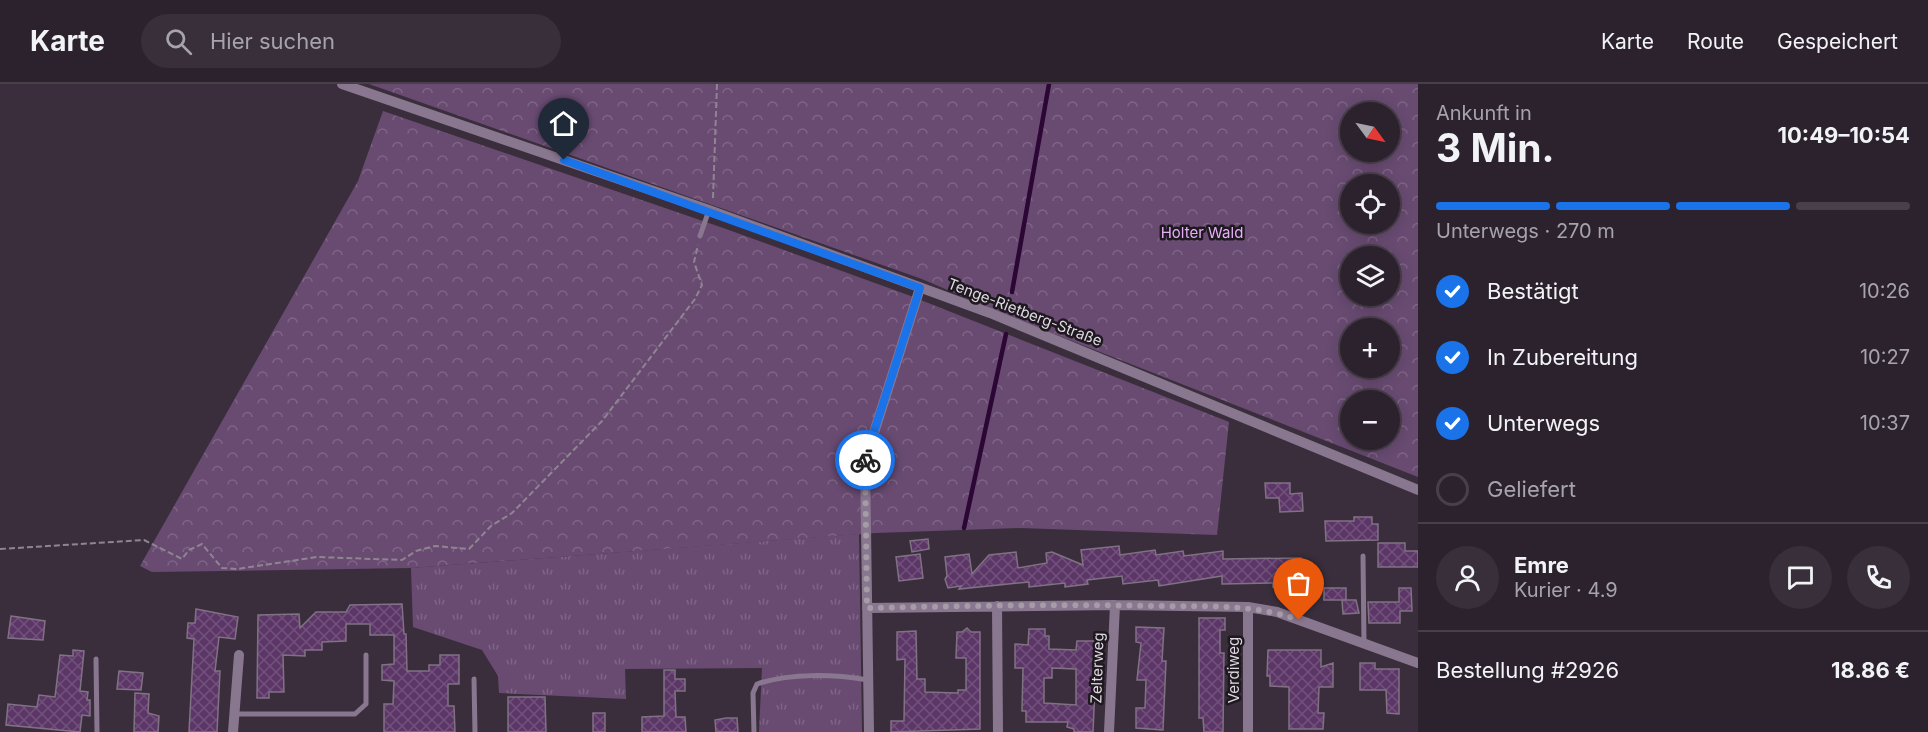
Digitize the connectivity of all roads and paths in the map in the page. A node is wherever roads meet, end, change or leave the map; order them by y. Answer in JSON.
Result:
{"nodes":[{"id":1,"x":342,"y":84,"type":"edge"},
{"id":2,"x":717,"y":84,"type":"edge"},
{"id":3,"x":709,"y":210,"type":"junction"},
{"id":4,"x":700,"y":237,"type":"joint"},
{"id":5,"x":920,"y":288,"type":"junction"},
{"id":6,"x":1418,"y":490,"type":"edge"},
{"id":7,"x":0,"y":549,"type":"edge"},
{"id":8,"x":1363,"y":556,"type":"dead end"},
{"id":9,"x":1114,"y":605,"type":"junction"},
{"id":10,"x":997,"y":606,"type":"junction"},
{"id":11,"x":867,"y":608,"type":"junction"},
{"id":12,"x":1248,"y":608,"type":"junction"},
{"id":13,"x":1364,"y":644,"type":"junction"},
{"id":14,"x":239,"y":655,"type":"dead end"},
{"id":15,"x":366,"y":655,"type":"dead end"},
{"id":16,"x":96,"y":659,"type":"dead end"},
{"id":17,"x":1418,"y":663,"type":"edge"},
{"id":18,"x":474,"y":679,"type":"dead end"},
{"id":19,"x":868,"y":680,"type":"junction"},
{"id":20,"x":235,"y":714,"type":"junction"},
{"id":21,"x":98,"y":732,"type":"edge"},
{"id":22,"x":233,"y":732,"type":"edge"},
{"id":23,"x":475,"y":732,"type":"edge"},
{"id":24,"x":754,"y":732,"type":"edge"},
{"id":25,"x":869,"y":732,"type":"edge"},
{"id":26,"x":998,"y":732,"type":"edge"},
{"id":27,"x":1109,"y":732,"type":"edge"},
{"id":28,"x":1248,"y":732,"type":"edge"}],
"edges":[{"from":1,"to":3,"type":"street","name":"Tenge-Rietberg-Straße"},
{"from":2,"to":3,"type":"path"},
{"from":3,"to":4,"type":"lane"},
{"from":3,"to":5,"type":"street","name":"Tenge-Rietberg-Straße"},
{"from":4,"to":7,"type":"path"},
{"from":5,"to":6,"type":"street","name":"Tenge-Rietberg-Straße"},
{"from":5,"to":11,"type":"street"},
{"from":8,"to":13,"type":"lane"},
{"from":9,"to":10,"type":"street"},
{"from":9,"to":12,"type":"street"},
{"from":9,"to":27,"type":"street","name":"Zelterweg"},
{"from":10,"to":11,"type":"street"},
{"from":10,"to":26,"type":"street"},
{"from":11,"to":19,"type":"street"},
{"from":12,"to":13,"type":"street"},
{"from":12,"to":28,"type":"street","name":"Verdiweg"},
{"from":13,"to":17,"type":"street"},
{"from":14,"to":20,"type":"street"},
{"from":15,"to":20,"type":"lane"},
{"from":16,"to":21,"type":"lane"},
{"from":18,"to":23,"type":"lane"},
{"from":19,"to":24,"type":"lane"},
{"from":19,"to":25,"type":"street"},
{"from":20,"to":22,"type":"street"}]}
